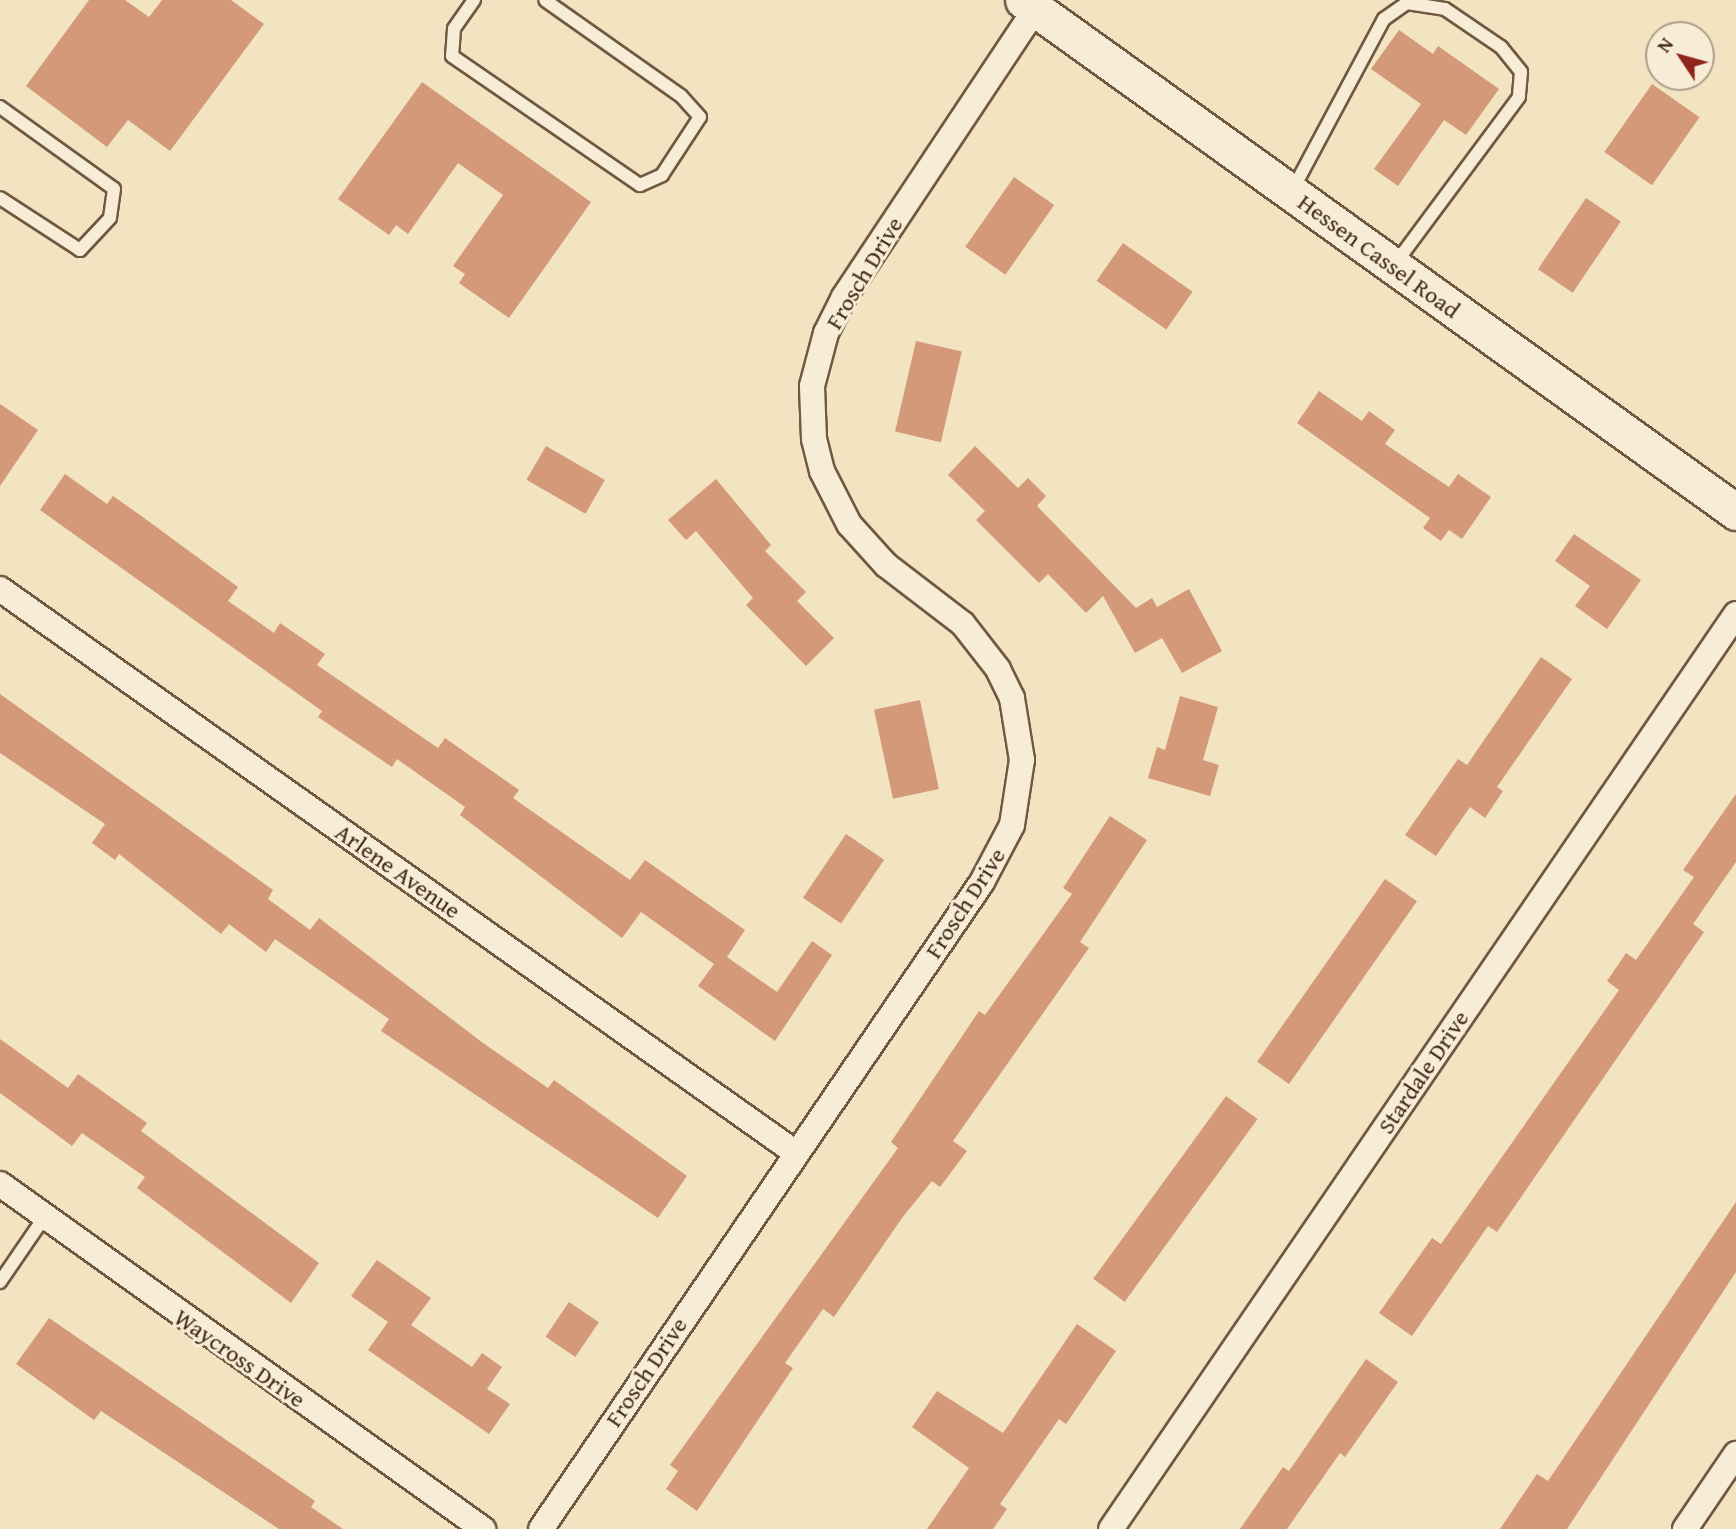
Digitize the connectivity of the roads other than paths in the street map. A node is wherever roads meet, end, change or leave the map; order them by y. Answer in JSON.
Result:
{"nodes":[{"id":1,"x":474,"y":0,"type":"edge"},
{"id":2,"x":545,"y":0,"type":"edge"},
{"id":3,"x":1033,"y":3,"type":"edge"},
{"id":4,"x":0,"y":107,"type":"edge"},
{"id":5,"x":1292,"y":192,"type":"junction"},
{"id":6,"x":0,"y":198,"type":"edge"},
{"id":7,"x":1392,"y":267,"type":"junction"},
{"id":8,"x":1736,"y":512,"type":"edge"},
{"id":9,"x":0,"y":589,"type":"edge"},
{"id":10,"x":1736,"y":614,"type":"edge"},
{"id":11,"x":796,"y":1153,"type":"junction"},
{"id":12,"x":0,"y":1184,"type":"edge"},
{"id":13,"x":43,"y":1219,"type":"junction"},
{"id":14,"x":0,"y":1282,"type":"edge"},
{"id":15,"x":1736,"y":1454,"type":"edge"},
{"id":16,"x":483,"y":1529,"type":"edge"},
{"id":17,"x":541,"y":1529,"type":"edge"},
{"id":18,"x":1111,"y":1529,"type":"edge"},
{"id":19,"x":1685,"y":1529,"type":"edge"}],
"edges":[{"from":1,"to":2,"type":"lane"},
{"from":3,"to":5,"type":"main road","name":"Hessen Cassel Road"},
{"from":3,"to":11,"type":"street","name":"Frosch Drive"},
{"from":4,"to":6,"type":"lane"},
{"from":5,"to":7,"type":"main road","name":"Hessen Cassel Road"},
{"from":5,"to":7,"type":"lane"},
{"from":7,"to":8,"type":"main road","name":"Hessen Cassel Road"},
{"from":9,"to":11,"type":"street","name":"Arlene Avenue"},
{"from":10,"to":18,"type":"street","name":"Stardale Drive"},
{"from":11,"to":17,"type":"street","name":"Frosch Drive"},
{"from":12,"to":13,"type":"street","name":"Waycross Drive"},
{"from":13,"to":14,"type":"lane"},
{"from":13,"to":16,"type":"street","name":"Waycross Drive"},
{"from":15,"to":19,"type":"street"}]}
